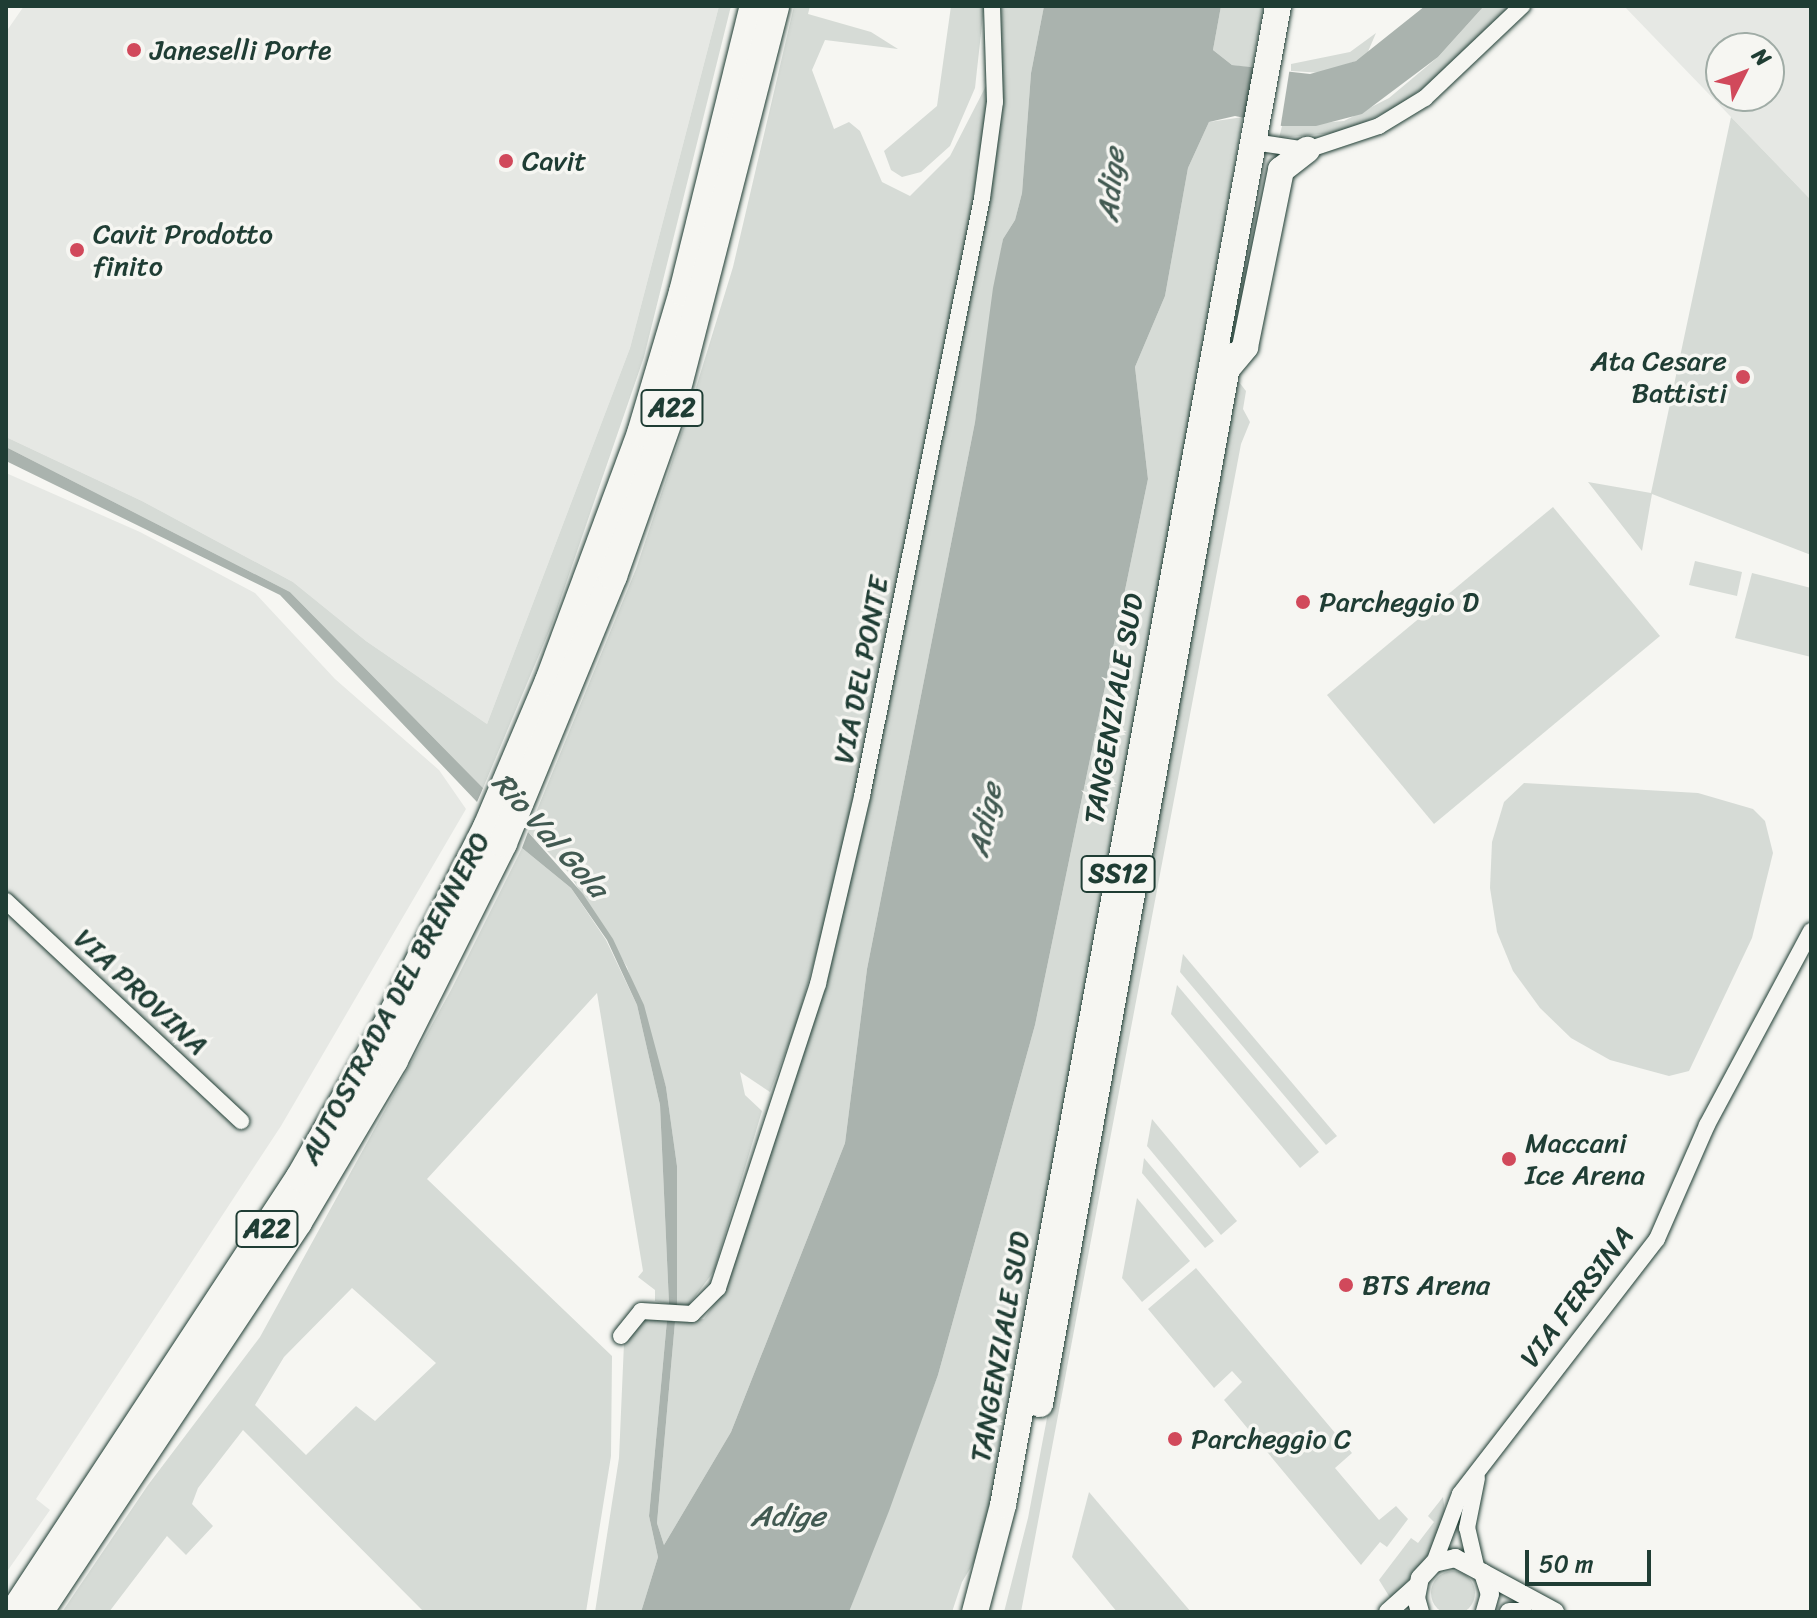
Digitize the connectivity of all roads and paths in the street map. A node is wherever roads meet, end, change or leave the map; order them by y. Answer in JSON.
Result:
{"nodes":[{"id":1,"x":754,"y":6,"type":"edge"},
{"id":2,"x":775,"y":6,"type":"edge"},
{"id":3,"x":992,"y":6,"type":"edge"},
{"id":4,"x":1278,"y":6,"type":"edge"},
{"id":5,"x":1293,"y":6,"type":"edge"},
{"id":6,"x":1522,"y":6,"type":"edge"},
{"id":7,"x":1274,"y":61,"type":"junction"},
{"id":8,"x":1262,"y":138,"type":"junction"},
{"id":9,"x":1307,"y":150,"type":"junction"},
{"id":10,"x":1226,"y":370,"type":"junction"},
{"id":11,"x":515,"y":787,"type":"junction"},
{"id":12,"x":495,"y":835,"type":"junction"},
{"id":13,"x":6,"y":901,"type":"edge"},
{"id":14,"x":1811,"y":931,"type":"edge"},
{"id":15,"x":241,"y":1121,"type":"dead end"},
{"id":16,"x":621,"y":1336,"type":"dead end"},
{"id":17,"x":1478,"y":1473,"type":"junction"},
{"id":18,"x":994,"y":1546,"type":"junction"},
{"id":19,"x":1434,"y":1563,"type":"junction"},
{"id":20,"x":1479,"y":1570,"type":"junction"},
{"id":21,"x":1416,"y":1587,"type":"junction"},
{"id":22,"x":14,"y":1612,"type":"edge"},
{"id":23,"x":39,"y":1612,"type":"edge"},
{"id":24,"x":962,"y":1612,"type":"edge"},
{"id":25,"x":975,"y":1612,"type":"edge"},
{"id":26,"x":994,"y":1612,"type":"edge"},
{"id":27,"x":1388,"y":1612,"type":"edge"},
{"id":28,"x":1420,"y":1612,"type":"edge"},
{"id":29,"x":1485,"y":1612,"type":"edge"},
{"id":30,"x":1509,"y":1612,"type":"edge"},
{"id":31,"x":1523,"y":1612,"type":"edge"},
{"id":32,"x":1555,"y":1612,"type":"edge"}],
"edges":[{"from":1,"to":11,"type":"highway","name":"AUTOSTRADA DEL BRENNERO","number":"A22"},
{"from":2,"to":11,"type":"highway","name":"AUTOSTRADA DEL BRENNERO","number":"A22"},
{"from":3,"to":16,"type":"street","name":"VIA DEL PONTE"},
{"from":4,"to":7,"type":"highway","name":"TANGENZIALE SUD","number":"SS12"},
{"from":5,"to":7,"type":"highway","name":"TANGENZIALE SUD","number":"SS12"},
{"from":6,"to":9,"type":"street"},
{"from":7,"to":8,"type":"highway","name":"TANGENZIALE SUD","number":"SS12"},
{"from":8,"to":9,"type":"street"},
{"from":8,"to":10,"type":"highway","name":"TANGENZIALE SUD","number":"SS12"},
{"from":8,"to":18,"type":"highway","name":"TANGENZIALE SUD","number":"SS12"},
{"from":9,"to":10,"type":"highway"},
{"from":10,"to":26,"type":"highway","name":"TANGENZIALE SUD","number":"SS12"},
{"from":11,"to":12,"type":"highway","name":"AUTOSTRADA DEL BRENNERO","number":"A22"},
{"from":12,"to":22,"type":"highway","name":"AUTOSTRADA DEL BRENNERO","number":"A22"},
{"from":12,"to":23,"type":"highway","name":"AUTOSTRADA DEL BRENNERO","number":"A22"},
{"from":13,"to":15,"type":"street","name":"VIA PROVINA"},
{"from":14,"to":17,"type":"street","name":"VIA FERSINA"},
{"from":17,"to":19,"type":"street","name":"VIA FERSINA"},
{"from":17,"to":20,"type":"street","name":"VIA FERSINA"},
{"from":18,"to":24,"type":"highway"},
{"from":18,"to":25,"type":"highway","name":"TANGENZIALE SUD","number":"SS12"},
{"from":19,"to":20,"type":"street"},
{"from":19,"to":21,"type":"street"},
{"from":20,"to":29,"type":"street"},
{"from":20,"to":32,"type":"street"},
{"from":21,"to":27,"type":"street"},
{"from":21,"to":28,"type":"street"},
{"from":30,"to":31,"type":"street"}]}
